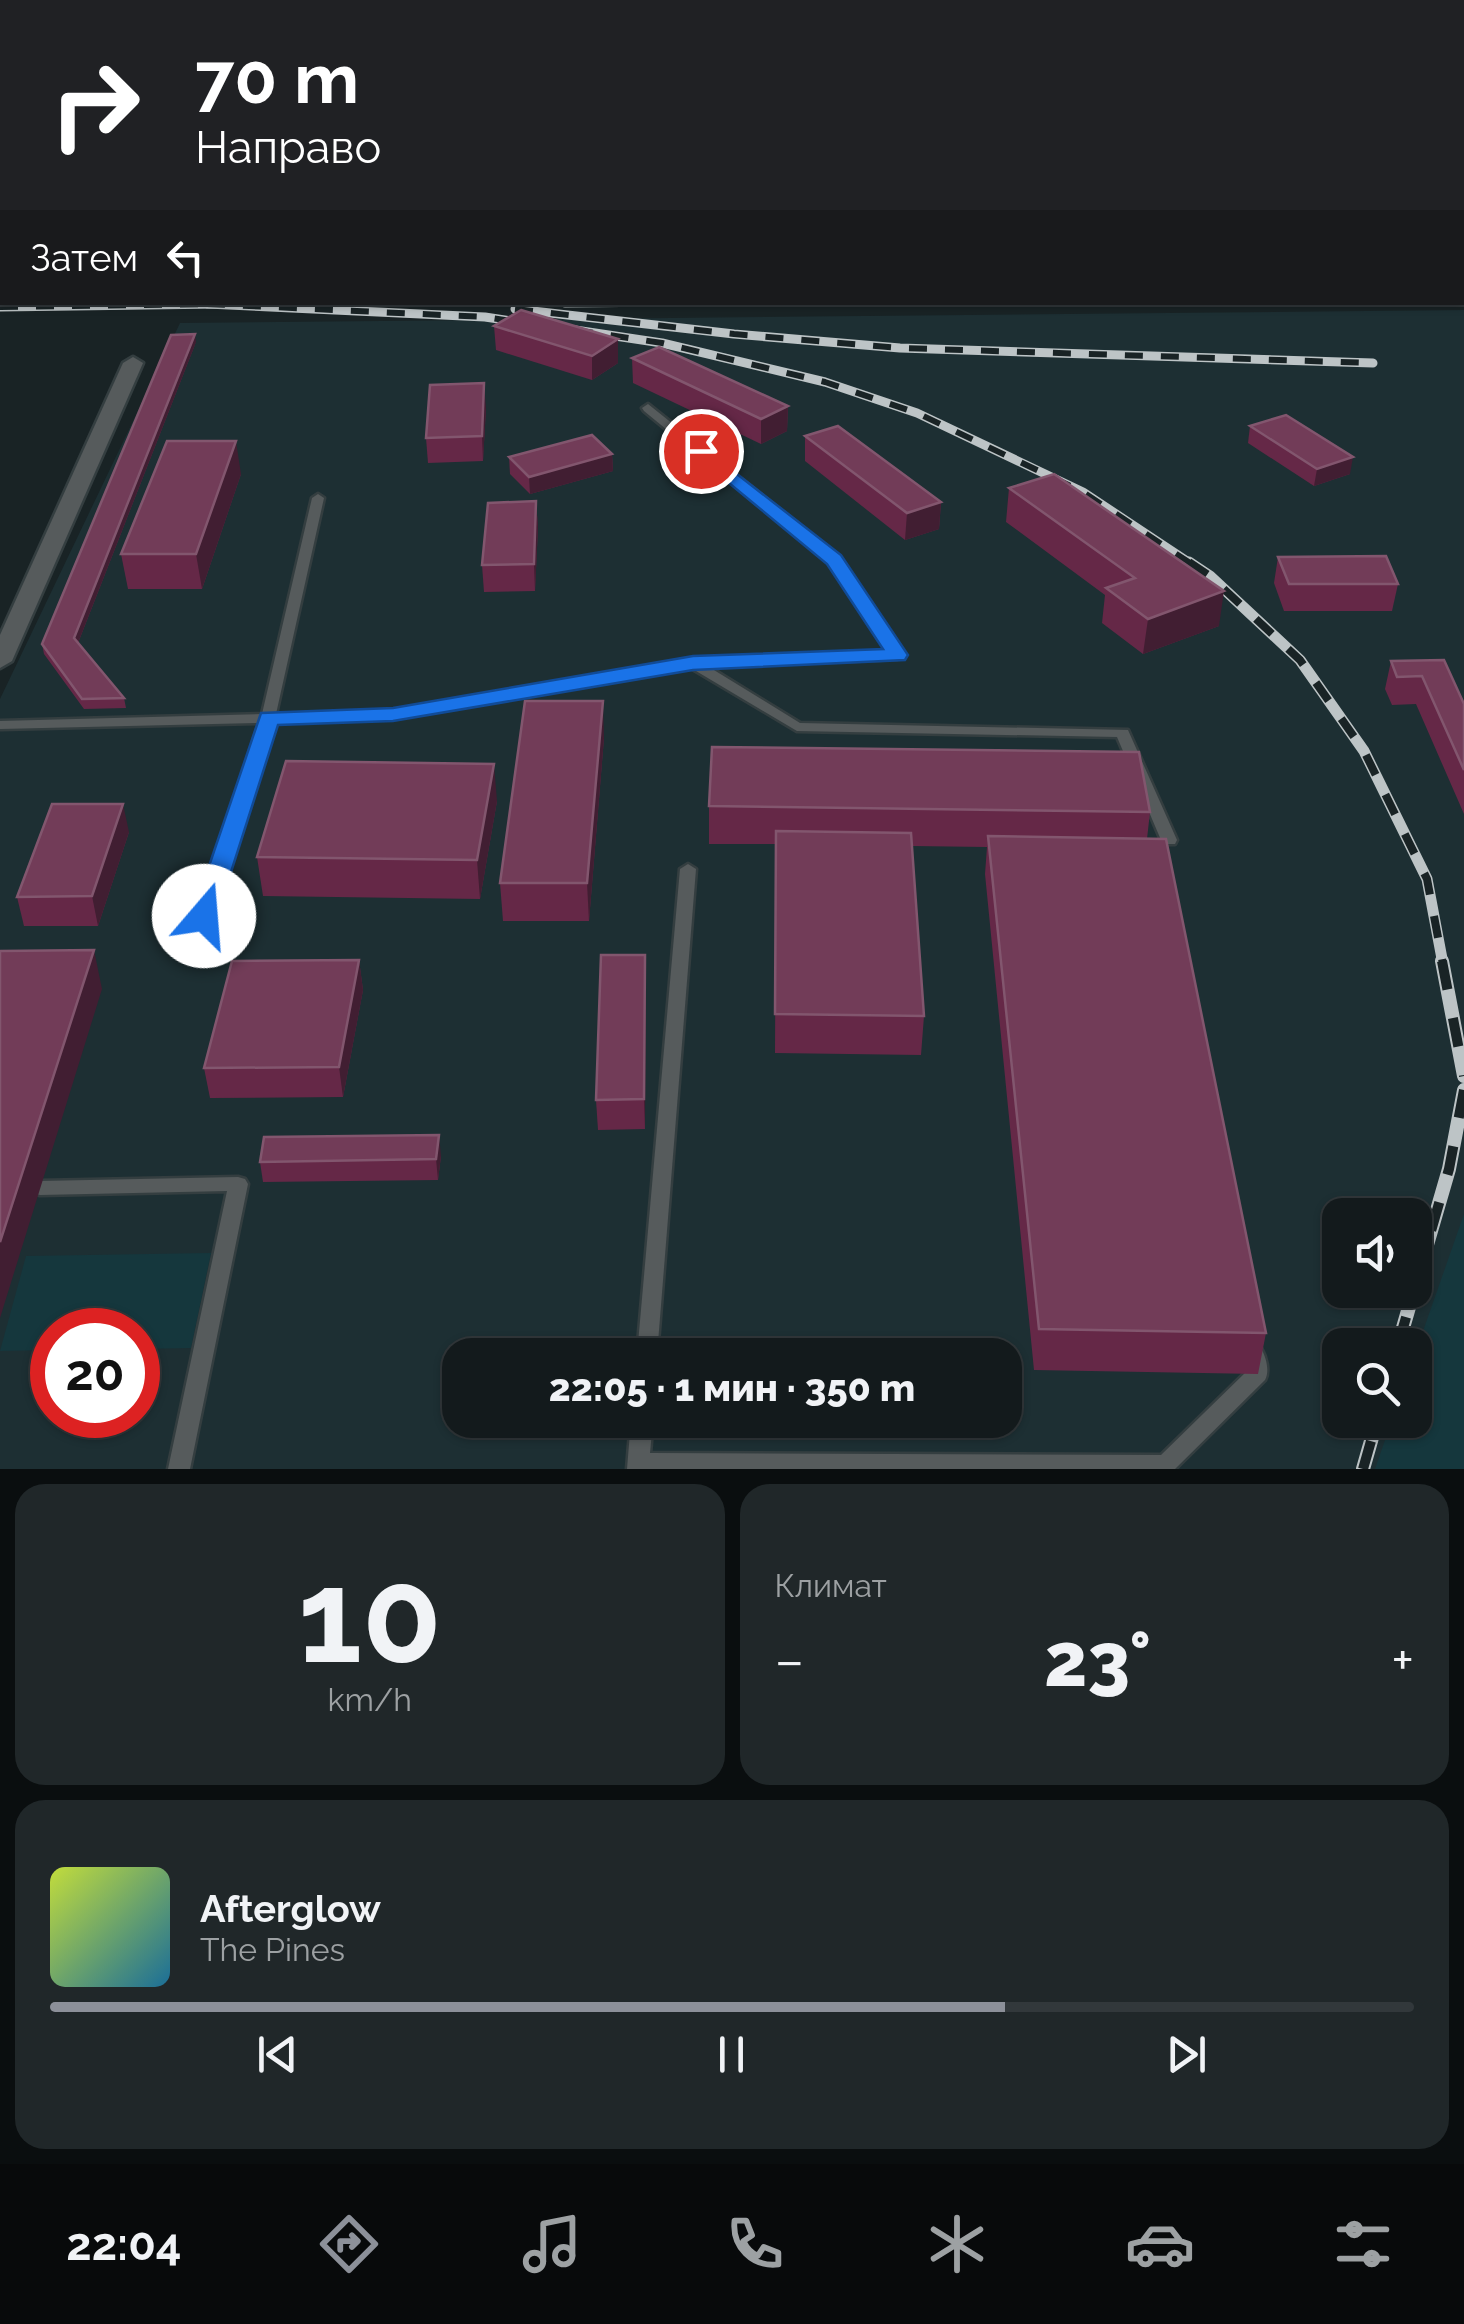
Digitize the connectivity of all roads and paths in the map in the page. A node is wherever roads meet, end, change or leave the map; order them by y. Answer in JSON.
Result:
{"nodes":[{"id":1,"x":134,"y":363,"type":"dead end"},
{"id":2,"x":648,"y":408,"type":"dead end"},
{"id":3,"x":318,"y":498,"type":"dead end"},
{"id":4,"x":0,"y":661,"type":"edge"},
{"id":5,"x":693,"y":663,"type":"junction"},
{"id":6,"x":268,"y":718,"type":"junction"},
{"id":7,"x":0,"y":725,"type":"edge"},
{"id":8,"x":1169,"y":840,"type":"edge"},
{"id":9,"x":688,"y":869,"type":"dead end"},
{"id":10,"x":204,"y":916,"type":"dead end"},
{"id":11,"x":40,"y":1188,"type":"dead end"},
{"id":12,"x":648,"y":1338,"type":"edge"},
{"id":13,"x":1250,"y":1338,"type":"edge"},
{"id":14,"x":640,"y":1438,"type":"edge"},
{"id":15,"x":638,"y":1465,"type":"edge"},
{"id":16,"x":178,"y":1469,"type":"edge"}],
"edges":[{"from":1,"to":4,"type":"street"},
{"from":2,"to":5,"type":"lane"},
{"from":3,"to":6,"type":"lane"},
{"from":5,"to":6,"type":"lane"},
{"from":5,"to":8,"type":"lane"},
{"from":6,"to":7,"type":"lane"},
{"from":6,"to":10,"type":"lane"},
{"from":9,"to":12,"type":"lane"},
{"from":11,"to":16,"type":"lane"},
{"from":13,"to":15,"type":"lane"},
{"from":14,"to":15,"type":"lane"}]}
